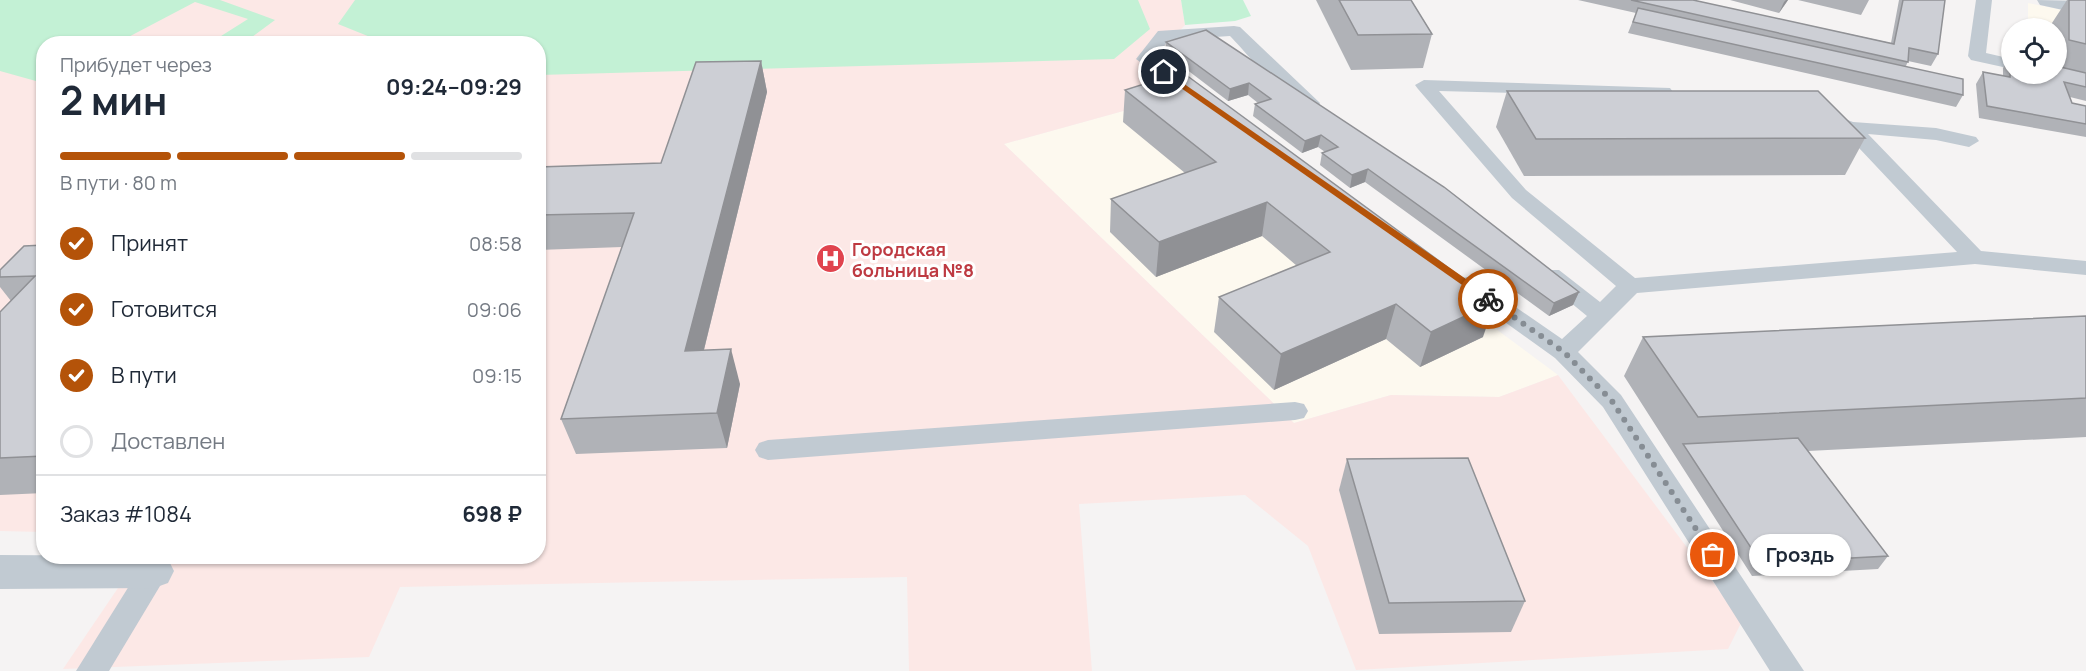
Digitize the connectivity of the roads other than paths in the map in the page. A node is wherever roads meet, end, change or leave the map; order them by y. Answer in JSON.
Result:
{"nodes":[{"id":1,"x":1984,"y":0,"type":"edge"},
{"id":2,"x":2048,"y":0,"type":"edge"},
{"id":3,"x":2086,"y":8,"type":"edge"},
{"id":4,"x":2001,"y":61,"type":"edge"},
{"id":5,"x":1685,"y":93,"type":"edge"},
{"id":6,"x":1213,"y":106,"type":"edge"},
{"id":7,"x":1325,"y":112,"type":"edge"},
{"id":8,"x":1820,"y":114,"type":"edge"},
{"id":9,"x":1850,"y":127,"type":"junction"},
{"id":10,"x":1969,"y":141,"type":"dead end"},
{"id":11,"x":1975,"y":257,"type":"junction"},
{"id":12,"x":1538,"y":265,"type":"edge"},
{"id":13,"x":2086,"y":268,"type":"edge"},
{"id":14,"x":1447,"y":270,"type":"edge"},
{"id":15,"x":1630,"y":286,"type":"junction"},
{"id":16,"x":1601,"y":315,"type":"junction"},
{"id":17,"x":1564,"y":352,"type":"junction"},
{"id":18,"x":1295,"y":411,"type":"dead end"},
{"id":19,"x":768,"y":450,"type":"dead end"},
{"id":20,"x":154,"y":571,"type":"joint"},
{"id":21,"x":0,"y":572,"type":"edge"},
{"id":22,"x":92,"y":671,"type":"edge"},
{"id":23,"x":1788,"y":671,"type":"edge"}],
"edges":[{"from":1,"to":4,"type":"lane"},
{"from":2,"to":3,"type":"street"},
{"from":5,"to":15,"type":"lane"},
{"from":6,"to":7,"type":"lane"},
{"from":8,"to":9,"type":"lane"},
{"from":9,"to":10,"type":"lane"},
{"from":9,"to":11,"type":"lane"},
{"from":11,"to":13,"type":"lane"},
{"from":11,"to":15,"type":"lane"},
{"from":12,"to":16,"type":"lane"},
{"from":14,"to":17,"type":"lane"},
{"from":15,"to":16,"type":"lane"},
{"from":16,"to":17,"type":"lane"},
{"from":17,"to":23,"type":"lane"},
{"from":18,"to":19,"type":"lane"},
{"from":20,"to":21,"type":"street"},
{"from":20,"to":22,"type":"lane"}]}
